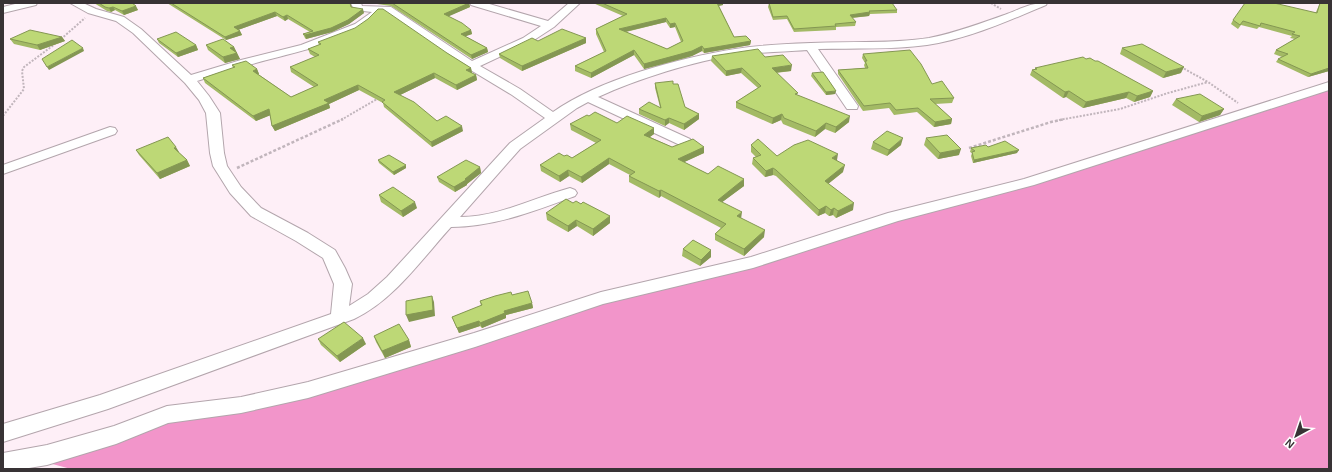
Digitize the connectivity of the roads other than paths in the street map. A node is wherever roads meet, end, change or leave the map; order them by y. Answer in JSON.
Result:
{"nodes":[{"id":1,"x":32,"y":3,"type":"edge"},
{"id":2,"x":75,"y":3,"type":"edge"},
{"id":3,"x":356,"y":3,"type":"edge"},
{"id":4,"x":475,"y":3,"type":"edge"},
{"id":5,"x":575,"y":3,"type":"edge"},
{"id":6,"x":1042,"y":3,"type":"edge"},
{"id":7,"x":377,"y":8,"type":"junction"},
{"id":8,"x":3,"y":10,"type":"edge"},
{"id":9,"x":550,"y":25,"type":"junction"},
{"id":10,"x":810,"y":46,"type":"junction"},
{"id":11,"x":471,"y":66,"type":"junction"},
{"id":12,"x":189,"y":80,"type":"junction"},
{"id":13,"x":1329,"y":86,"type":"edge"},
{"id":14,"x":588,"y":97,"type":"junction"},
{"id":15,"x":852,"y":106,"type":"dead end"},
{"id":16,"x":552,"y":118,"type":"junction"},
{"id":17,"x":110,"y":131,"type":"dead end"},
{"id":18,"x":684,"y":142,"type":"edge"},
{"id":19,"x":3,"y":170,"type":"edge"},
{"id":20,"x":570,"y":192,"type":"dead end"},
{"id":21,"x":448,"y":222,"type":"junction"},
{"id":22,"x":339,"y":318,"type":"junction"},
{"id":23,"x":3,"y":433,"type":"edge"},
{"id":24,"x":3,"y":463,"type":"edge"}],
"edges":[{"from":1,"to":8,"type":"street"},
{"from":2,"to":12,"type":"street"},
{"from":3,"to":7,"type":"street"},
{"from":4,"to":9,"type":"street"},
{"from":5,"to":9,"type":"street"},
{"from":6,"to":10,"type":"street"},
{"from":7,"to":11,"type":"street"},
{"from":7,"to":12,"type":"street"},
{"from":9,"to":11,"type":"street"},
{"from":10,"to":14,"type":"street"},
{"from":10,"to":15,"type":"street"},
{"from":11,"to":16,"type":"street"},
{"from":12,"to":22,"type":"street"},
{"from":13,"to":24,"type":"street"},
{"from":14,"to":16,"type":"street"},
{"from":14,"to":18,"type":"street"},
{"from":16,"to":21,"type":"street"},
{"from":17,"to":19,"type":"street"},
{"from":20,"to":21,"type":"street"},
{"from":21,"to":22,"type":"street"},
{"from":22,"to":23,"type":"street"}]}
